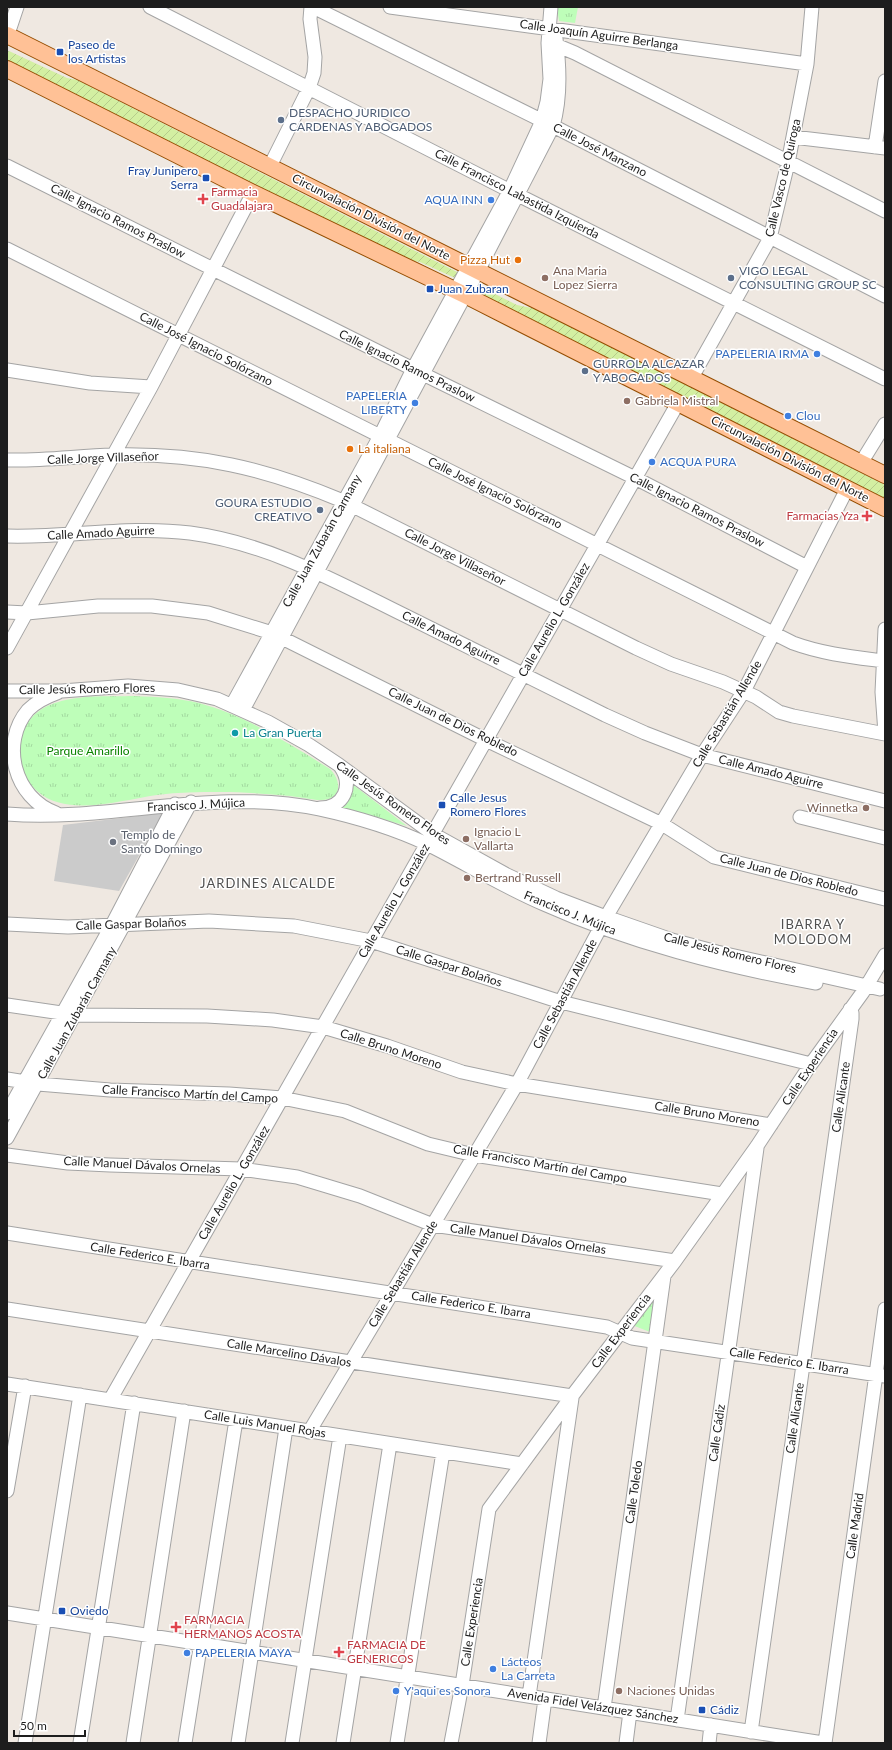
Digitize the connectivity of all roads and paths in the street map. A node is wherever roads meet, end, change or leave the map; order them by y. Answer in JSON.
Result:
{"nodes":[{"id":1,"x":17,"y":7,"type":"edge"},
{"id":2,"x":150,"y":7,"type":"edge"},
{"id":3,"x":390,"y":7,"type":"edge"},
{"id":4,"x":812,"y":7,"type":"edge"},
{"id":5,"x":310,"y":10,"type":"edge"},
{"id":6,"x":551,"y":21,"type":"edge"},
{"id":7,"x":7,"y":36,"type":"edge"},
{"id":8,"x":553,"y":44,"type":"junction"},
{"id":9,"x":807,"y":64,"type":"junction"},
{"id":10,"x":7,"y":69,"type":"edge"},
{"id":11,"x":885,"y":81,"type":"edge"},
{"id":12,"x":309,"y":88,"type":"junction"},
{"id":13,"x":548,"y":124,"type":"junction"},
{"id":14,"x":793,"y":136,"type":"junction"},
{"id":15,"x":880,"y":147,"type":"edge"},
{"id":16,"x":788,"y":163,"type":"junction"},
{"id":17,"x":7,"y":166,"type":"edge"},
{"id":18,"x":270,"y":166,"type":"junction"},
{"id":19,"x":253,"y":193,"type":"junction"},
{"id":20,"x":514,"y":193,"type":"junction"},
{"id":21,"x":885,"y":211,"type":"edge"},
{"id":22,"x":770,"y":238,"type":"junction"},
{"id":23,"x":7,"y":249,"type":"edge"},
{"id":24,"x":213,"y":269,"type":"junction"},
{"id":25,"x":473,"y":269,"type":"junction"},
{"id":26,"x":461,"y":293,"type":"junction"},
{"id":27,"x":885,"y":296,"type":"edge"},
{"id":28,"x":735,"y":304,"type":"junction"},
{"id":29,"x":178,"y":335,"type":"junction"},
{"id":30,"x":7,"y":370,"type":"edge"},
{"id":31,"x":418,"y":372,"type":"junction"},
{"id":32,"x":691,"y":379,"type":"junction"},
{"id":33,"x":885,"y":379,"type":"edge"},
{"id":34,"x":151,"y":387,"type":"junction"},
{"id":35,"x":678,"y":403,"type":"junction"},
{"id":36,"x":885,"y":424,"type":"edge"},
{"id":37,"x":384,"y":438,"type":"junction"},
{"id":38,"x":113,"y":455,"type":"junction"},
{"id":39,"x":7,"y":460,"type":"edge"},
{"id":40,"x":861,"y":463,"type":"junction"},
{"id":41,"x":885,"y":475,"type":"edge"},
{"id":42,"x":635,"y":478,"type":"junction"},
{"id":43,"x":847,"y":489,"type":"junction"},
{"id":44,"x":348,"y":504,"type":"junction"},
{"id":45,"x":885,"y":508,"type":"edge"},
{"id":46,"x":70,"y":534,"type":"junction"},
{"id":47,"x":7,"y":536,"type":"edge"},
{"id":48,"x":597,"y":544,"type":"junction"},
{"id":49,"x":808,"y":567,"type":"junction"},
{"id":50,"x":312,"y":570,"type":"junction"},
{"id":51,"x":560,"y":610,"type":"junction"},
{"id":52,"x":7,"y":612,"type":"edge"},
{"id":53,"x":27,"y":613,"type":"junction"},
{"id":54,"x":885,"y":629,"type":"edge"},
{"id":55,"x":774,"y":633,"type":"junction"},
{"id":56,"x":277,"y":635,"type":"junction"},
{"id":57,"x":7,"y":648,"type":"edge"},
{"id":58,"x":884,"y":661,"type":"junction"},
{"id":59,"x":523,"y":675,"type":"junction"},
{"id":60,"x":7,"y":691,"type":"edge"},
{"id":61,"x":62,"y":691,"type":"junction"},
{"id":62,"x":744,"y":691,"type":"junction"},
{"id":63,"x":238,"y":707,"type":"junction"},
{"id":64,"x":885,"y":733,"type":"edge"},
{"id":65,"x":486,"y":740,"type":"junction"},
{"id":66,"x":702,"y":755,"type":"junction"},
{"id":67,"x":339,"y":765,"type":"junction"},
{"id":68,"x":885,"y":801,"type":"edge"},
{"id":69,"x":191,"y":802,"type":"junction"},
{"id":70,"x":175,"y":804,"type":"junction"},
{"id":71,"x":316,"y":808,"type":"junction"},
{"id":72,"x":7,"y":814,"type":"edge"},
{"id":73,"x":62,"y":815,"type":"junction"},
{"id":74,"x":800,"y":817,"type":"dead end"},
{"id":75,"x":662,"y":824,"type":"junction"},
{"id":76,"x":885,"y":838,"type":"edge"},
{"id":77,"x":430,"y":839,"type":"junction"},
{"id":78,"x":885,"y":899,"type":"edge"},
{"id":79,"x":604,"y":922,"type":"junction"},
{"id":80,"x":7,"y":924,"type":"edge"},
{"id":81,"x":125,"y":924,"type":"junction"},
{"id":82,"x":112,"y":925,"type":"junction"},
{"id":83,"x":371,"y":941,"type":"junction"},
{"id":84,"x":885,"y":955,"type":"edge"},
{"id":85,"x":864,"y":988,"type":"junction"},
{"id":86,"x":883,"y":989,"type":"edge"},
{"id":87,"x":561,"y":1002,"type":"junction"},
{"id":88,"x":7,"y":1004,"type":"edge"},
{"id":89,"x":850,"y":1009,"type":"junction"},
{"id":90,"x":69,"y":1014,"type":"junction"},
{"id":91,"x":323,"y":1027,"type":"junction"},
{"id":92,"x":812,"y":1064,"type":"junction"},
{"id":93,"x":7,"y":1079,"type":"edge"},
{"id":94,"x":31,"y":1083,"type":"junction"},
{"id":95,"x":517,"y":1084,"type":"junction"},
{"id":96,"x":282,"y":1098,"type":"junction"},
{"id":97,"x":7,"y":1113,"type":"edge"},
{"id":98,"x":771,"y":1125,"type":"junction"},
{"id":99,"x":7,"y":1138,"type":"edge"},
{"id":100,"x":757,"y":1146,"type":"junction"},
{"id":101,"x":7,"y":1155,"type":"edge"},
{"id":102,"x":474,"y":1155,"type":"junction"},
{"id":103,"x":241,"y":1169,"type":"junction"},
{"id":104,"x":722,"y":1194,"type":"junction"},
{"id":105,"x":433,"y":1225,"type":"junction"},
{"id":106,"x":7,"y":1233,"type":"edge"},
{"id":107,"x":675,"y":1261,"type":"junction"},
{"id":108,"x":188,"y":1262,"type":"junction"},
{"id":109,"x":664,"y":1275,"type":"junction"},
{"id":110,"x":392,"y":1292,"type":"junction"},
{"id":111,"x":7,"y":1309,"type":"edge"},
{"id":112,"x":885,"y":1309,"type":"edge"},
{"id":113,"x":149,"y":1332,"type":"junction"},
{"id":114,"x":620,"y":1332,"type":"junction"},
{"id":115,"x":654,"y":1341,"type":"junction"},
{"id":116,"x":728,"y":1352,"type":"junction"},
{"id":117,"x":350,"y":1362,"type":"junction"},
{"id":118,"x":803,"y":1364,"type":"junction"},
{"id":119,"x":880,"y":1375,"type":"edge"},
{"id":120,"x":7,"y":1384,"type":"edge"},
{"id":121,"x":25,"y":1386,"type":"junction"},
{"id":122,"x":80,"y":1395,"type":"junction"},
{"id":123,"x":572,"y":1396,"type":"junction"},
{"id":124,"x":110,"y":1400,"type":"junction"},
{"id":125,"x":134,"y":1403,"type":"junction"},
{"id":126,"x":184,"y":1411,"type":"junction"},
{"id":127,"x":236,"y":1420,"type":"junction"},
{"id":128,"x":286,"y":1428,"type":"junction"},
{"id":129,"x":309,"y":1432,"type":"junction"},
{"id":130,"x":340,"y":1436,"type":"junction"},
{"id":131,"x":390,"y":1444,"type":"junction"},
{"id":132,"x":443,"y":1452,"type":"junction"},
{"id":133,"x":522,"y":1464,"type":"junction"},
{"id":134,"x":7,"y":1491,"type":"edge"},
{"id":135,"x":7,"y":1613,"type":"edge"},
{"id":136,"x":44,"y":1619,"type":"junction"},
{"id":137,"x":98,"y":1628,"type":"junction"},
{"id":138,"x":149,"y":1636,"type":"junction"},
{"id":139,"x":201,"y":1644,"type":"junction"},
{"id":140,"x":252,"y":1651,"type":"junction"},
{"id":141,"x":304,"y":1660,"type":"junction"},
{"id":142,"x":355,"y":1669,"type":"junction"},
{"id":143,"x":408,"y":1677,"type":"junction"},
{"id":144,"x":462,"y":1685,"type":"junction"},
{"id":145,"x":529,"y":1696,"type":"junction"},
{"id":146,"x":545,"y":1699,"type":"junction"},
{"id":147,"x":604,"y":1708,"type":"junction"},
{"id":148,"x":630,"y":1712,"type":"junction"},
{"id":149,"x":677,"y":1720,"type":"junction"},
{"id":150,"x":712,"y":1725,"type":"junction"},
{"id":151,"x":751,"y":1732,"type":"junction"},
{"id":152,"x":791,"y":1741,"type":"edge"},
{"id":153,"x":25,"y":1743,"type":"edge"},
{"id":154,"x":80,"y":1743,"type":"edge"},
{"id":155,"x":133,"y":1743,"type":"edge"},
{"id":156,"x":185,"y":1743,"type":"edge"},
{"id":157,"x":238,"y":1743,"type":"edge"},
{"id":158,"x":292,"y":1743,"type":"edge"},
{"id":159,"x":343,"y":1743,"type":"edge"},
{"id":160,"x":397,"y":1743,"type":"edge"},
{"id":161,"x":451,"y":1743,"type":"edge"},
{"id":162,"x":539,"y":1743,"type":"edge"},
{"id":163,"x":626,"y":1743,"type":"edge"},
{"id":164,"x":709,"y":1743,"type":"edge"},
{"id":165,"x":824,"y":1743,"type":"edge"}],
"edges":[{"from":1,"to":7,"type":"street"},
{"from":2,"to":12,"type":"street","name":"Calle Francisco Labastida Izquierda"},
{"from":3,"to":6,"type":"street","name":"Calle Joaquín Aguirre Berlanga"},
{"from":4,"to":9,"type":"street","name":"Calle Vasco de Quiroga"},
{"from":5,"to":12,"type":"street"},
{"from":5,"to":13,"type":"street","name":"Calle José Manzano"},
{"from":6,"to":8,"type":"street","name":"Calle Juan Zubarán Carmany"},
{"from":6,"to":9,"type":"street","name":"Calle Joaquín Aguirre Berlanga"},
{"from":7,"to":18,"type":"main road","name":"Circunvalación División del Norte"},
{"from":8,"to":13,"type":"street","name":"Calle Juan Zubarán Carmany"},
{"from":8,"to":16,"type":"street"},
{"from":9,"to":14,"type":"street","name":"Calle Vasco de Quiroga"},
{"from":10,"to":19,"type":"main road","name":"Circunvalación División del Norte"},
{"from":11,"to":15,"type":"street"},
{"from":12,"to":18,"type":"street"},
{"from":12,"to":20,"type":"street","name":"Calle Francisco Labastida Izquierda"},
{"from":13,"to":20,"type":"street","name":"Calle Juan Zubarán Carmany"},
{"from":13,"to":22,"type":"street","name":"Calle José Manzano"},
{"from":14,"to":15,"type":"street"},
{"from":14,"to":16,"type":"street","name":"Calle Vasco de Quiroga"},
{"from":16,"to":21,"type":"street"},
{"from":16,"to":22,"type":"street","name":"Calle Vasco de Quiroga"},
{"from":17,"to":24,"type":"street","name":"Calle Ignacio Ramos Praslow"},
{"from":18,"to":25,"type":"main road","name":"Circunvalación División del Norte"},
{"from":19,"to":24,"type":"street"},
{"from":19,"to":26,"type":"main road","name":"Circunvalación División del Norte"},
{"from":20,"to":25,"type":"street","name":"Calle Juan Zubarán Carmany"},
{"from":20,"to":28,"type":"street","name":"Calle Francisco Labastida Izquierda"},
{"from":22,"to":27,"type":"street","name":"Calle José Manzano"},
{"from":22,"to":28,"type":"street","name":"Calle Vasco de Quiroga"},
{"from":23,"to":29,"type":"street","name":"Calle José Ignacio Solórzano"},
{"from":24,"to":29,"type":"street"},
{"from":24,"to":31,"type":"street","name":"Calle Ignacio Ramos Praslow"},
{"from":25,"to":26,"type":"street","name":"Calle Juan Zubarán Carmany"},
{"from":25,"to":32,"type":"main road","name":"Circunvalación División del Norte"},
{"from":26,"to":31,"type":"street","name":"Calle Juan Zubarán Carmany"},
{"from":26,"to":35,"type":"main road","name":"Circunvalación División del Norte"},
{"from":28,"to":32,"type":"street","name":"Calle Vasco de Quiroga"},
{"from":28,"to":33,"type":"street","name":"Calle Francisco Labastida Izquierda"},
{"from":29,"to":34,"type":"street"},
{"from":29,"to":37,"type":"street","name":"Calle José Ignacio Solórzano"},
{"from":30,"to":34,"type":"street"},
{"from":31,"to":37,"type":"street","name":"Calle Juan Zubarán Carmany"},
{"from":31,"to":42,"type":"street","name":"Calle Ignacio Ramos Praslow"},
{"from":32,"to":40,"type":"main road","name":"Circunvalación División del Norte"},
{"from":34,"to":38,"type":"street"},
{"from":35,"to":42,"type":"street","name":"Calle Aurelio L. González"},
{"from":35,"to":43,"type":"main road","name":"Circunvalación División del Norte"},
{"from":36,"to":40,"type":"street"},
{"from":37,"to":44,"type":"street","name":"Calle Juan Zubarán Carmany"},
{"from":37,"to":48,"type":"street","name":"Calle José Ignacio Solórzano"},
{"from":38,"to":39,"type":"street","name":"Calle Jorge Villaseñor"},
{"from":38,"to":44,"type":"street","name":"Calle Jorge Villaseñor"},
{"from":38,"to":46,"type":"street"},
{"from":40,"to":41,"type":"main road","name":"Circunvalación División del Norte"},
{"from":42,"to":48,"type":"street","name":"Calle Aurelio L. González"},
{"from":42,"to":49,"type":"street","name":"Calle Ignacio Ramos Praslow"},
{"from":43,"to":45,"type":"main road","name":"Circunvalación División del Norte"},
{"from":43,"to":49,"type":"street","name":"Calle Sebastián Allende"},
{"from":44,"to":50,"type":"street","name":"Calle Juan Zubarán Carmany"},
{"from":44,"to":51,"type":"street","name":"Calle Jorge Villaseñor"},
{"from":46,"to":47,"type":"street","name":"Calle Amado Aguirre"},
{"from":46,"to":50,"type":"street","name":"Calle Amado Aguirre"},
{"from":46,"to":53,"type":"street"},
{"from":48,"to":51,"type":"street","name":"Calle Aurelio L. González"},
{"from":48,"to":55,"type":"street","name":"Calle José Ignacio Solórzano"},
{"from":49,"to":55,"type":"street","name":"Calle Sebastián Allende"},
{"from":50,"to":56,"type":"street","name":"Calle Juan Zubarán Carmany"},
{"from":50,"to":59,"type":"street","name":"Calle Amado Aguirre"},
{"from":51,"to":59,"type":"street","name":"Calle Aurelio L. González"},
{"from":51,"to":62,"type":"street","name":"Calle Jorge Villaseñor"},
{"from":52,"to":53,"type":"street","name":"Calle Juan de Dios Robledo"},
{"from":53,"to":56,"type":"street","name":"Calle Juan de Dios Robledo"},
{"from":53,"to":57,"type":"street"},
{"from":54,"to":58,"type":"street"},
{"from":55,"to":58,"type":"street","name":"Calle José Ignacio Solórzano"},
{"from":55,"to":62,"type":"street","name":"Calle Sebastián Allende"},
{"from":56,"to":63,"type":"street","name":"Calle Juan Zubarán Carmany"},
{"from":56,"to":65,"type":"street","name":"Calle Juan de Dios Robledo"},
{"from":58,"to":64,"type":"street"},
{"from":59,"to":65,"type":"street","name":"Calle Aurelio L. González"},
{"from":59,"to":66,"type":"street","name":"Calle Amado Aguirre"},
{"from":60,"to":61,"type":"street","name":"Calle Jesús Romero Flores"},
{"from":61,"to":63,"type":"street","name":"Calle Jesús Romero Flores"},
{"from":61,"to":73,"type":"street"},
{"from":62,"to":64,"type":"street","name":"Calle Jorge Villaseñor"},
{"from":62,"to":66,"type":"street","name":"Calle Sebastián Allende"},
{"from":63,"to":67,"type":"street","name":"Calle Jesús Romero Flores"},
{"from":65,"to":75,"type":"street","name":"Calle Juan de Dios Robledo"},
{"from":65,"to":77,"type":"street","name":"Calle Aurelio L. González"},
{"from":66,"to":68,"type":"street","name":"Calle Amado Aguirre"},
{"from":66,"to":75,"type":"street","name":"Calle Sebastián Allende"},
{"from":67,"to":71,"type":"street"},
{"from":67,"to":77,"type":"street","name":"Calle Jesús Romero Flores"},
{"from":69,"to":70,"type":"street","name":"Francisco J. Mújica"},
{"from":69,"to":71,"type":"street","name":"Francisco J. Mújica"},
{"from":69,"to":81,"type":"street","name":"Calle Juan Zubarán Carmany"},
{"from":70,"to":73,"type":"street","name":"Francisco J. Mújica"},
{"from":70,"to":82,"type":"street","name":"Calle Juan Zubarán Carmany"},
{"from":71,"to":77,"type":"street","name":"Francisco J. Mújica"},
{"from":72,"to":73,"type":"street","name":"Francisco J. Mújica"},
{"from":74,"to":76,"type":"street"},
{"from":75,"to":78,"type":"street","name":"Calle Juan de Dios Robledo"},
{"from":75,"to":79,"type":"street","name":"Calle Sebastián Allende"},
{"from":77,"to":79,"type":"street","name":"Francisco J. Mújica"},
{"from":77,"to":83,"type":"street","name":"Calle Aurelio L. González"},
{"from":79,"to":85,"type":"street","name":"Calle Jesús Romero Flores"},
{"from":79,"to":87,"type":"street","name":"Calle Sebastián Allende"},
{"from":80,"to":82,"type":"street","name":"Calle Gaspar Bolaños"},
{"from":81,"to":82,"type":"street","name":"Calle Gaspar Bolaños"},
{"from":81,"to":83,"type":"street","name":"Calle Gaspar Bolaños"},
{"from":81,"to":90,"type":"street","name":"Calle Juan Zubarán Carmany"},
{"from":82,"to":90,"type":"street","name":"Calle Juan Zubarán Carmany"},
{"from":83,"to":87,"type":"street","name":"Calle Gaspar Bolaños"},
{"from":83,"to":91,"type":"street","name":"Calle Aurelio L. González"},
{"from":84,"to":85,"type":"street","name":"Calle Experiencia"},
{"from":85,"to":86,"type":"street"},
{"from":85,"to":89,"type":"street","name":"Calle Experiencia"},
{"from":87,"to":92,"type":"street","name":"Calle Gaspar Bolaños"},
{"from":87,"to":95,"type":"street","name":"Calle Sebastián Allende"},
{"from":88,"to":90,"type":"street","name":"Calle Bruno Moreno"},
{"from":89,"to":92,"type":"street","name":"Calle Experiencia"},
{"from":89,"to":118,"type":"street","name":"Calle Alicante"},
{"from":90,"to":91,"type":"street","name":"Calle Bruno Moreno"},
{"from":90,"to":94,"type":"street","name":"Calle Juan Zubarán Carmany"},
{"from":91,"to":95,"type":"street","name":"Calle Bruno Moreno"},
{"from":91,"to":96,"type":"street","name":"Calle Aurelio L. González"},
{"from":92,"to":98,"type":"street","name":"Calle Experiencia"},
{"from":93,"to":94,"type":"street","name":"Calle Francisco Martín del Campo"},
{"from":94,"to":96,"type":"street","name":"Calle Francisco Martín del Campo"},
{"from":94,"to":97,"type":"street","name":"Calle Juan Zubarán Carmany"},
{"from":94,"to":99,"type":"street","name":"Calle Juan Zubarán Carmany"},
{"from":95,"to":98,"type":"street","name":"Calle Bruno Moreno"},
{"from":95,"to":102,"type":"street","name":"Calle Sebastián Allende"},
{"from":96,"to":102,"type":"street","name":"Calle Francisco Martín del Campo"},
{"from":96,"to":103,"type":"street","name":"Calle Aurelio L. González"},
{"from":98,"to":100,"type":"street","name":"Calle Experiencia"},
{"from":100,"to":104,"type":"street","name":"Calle Experiencia"},
{"from":100,"to":116,"type":"street","name":"Calle Cádiz"},
{"from":101,"to":103,"type":"street","name":"Calle Manuel Dávalos Ornelas"},
{"from":102,"to":104,"type":"street","name":"Calle Francisco Martín del Campo"},
{"from":102,"to":105,"type":"street","name":"Calle Sebastián Allende"},
{"from":103,"to":105,"type":"street","name":"Calle Manuel Dávalos Ornelas"},
{"from":103,"to":108,"type":"street","name":"Calle Aurelio L. González"},
{"from":104,"to":107,"type":"street","name":"Calle Experiencia"},
{"from":105,"to":107,"type":"street","name":"Calle Manuel Dávalos Ornelas"},
{"from":105,"to":110,"type":"street","name":"Calle Sebastián Allende"},
{"from":106,"to":108,"type":"street","name":"Calle Federico E. Ibarra"},
{"from":107,"to":109,"type":"street","name":"Calle Experiencia"},
{"from":108,"to":110,"type":"street","name":"Calle Federico E. Ibarra"},
{"from":108,"to":113,"type":"street","name":"Calle Aurelio L. González"},
{"from":109,"to":114,"type":"street","name":"Calle Experiencia"},
{"from":109,"to":115,"type":"street","name":"Calle Toledo"},
{"from":110,"to":114,"type":"street","name":"Calle Federico E. Ibarra"},
{"from":110,"to":117,"type":"street","name":"Calle Sebastián Allende"},
{"from":111,"to":113,"type":"street","name":"Calle Marcelino Dávalos"},
{"from":112,"to":119,"type":"street","name":"Calle Madrid"},
{"from":113,"to":117,"type":"street","name":"Calle Marcelino Dávalos"},
{"from":113,"to":124,"type":"street","name":"Calle Aurelio L. González"},
{"from":114,"to":115,"type":"street","name":"Calle Federico E. Ibarra"},
{"from":114,"to":123,"type":"street","name":"Calle Experiencia"},
{"from":115,"to":116,"type":"street","name":"Calle Federico E. Ibarra"},
{"from":115,"to":147,"type":"street","name":"Calle Toledo"},
{"from":116,"to":118,"type":"street","name":"Calle Federico E. Ibarra"},
{"from":116,"to":149,"type":"street","name":"Calle Cádiz"},
{"from":117,"to":123,"type":"street","name":"Calle Marcelino Dávalos"},
{"from":117,"to":129,"type":"street","name":"Calle Sebastián Allende"},
{"from":118,"to":119,"type":"street","name":"Calle Federico E. Ibarra"},
{"from":118,"to":151,"type":"street","name":"Calle Alicante"},
{"from":119,"to":165,"type":"street","name":"Calle Madrid"},
{"from":120,"to":121,"type":"street","name":"Calle Luis Manuel Rojas"},
{"from":121,"to":122,"type":"street","name":"Calle Luis Manuel Rojas"},
{"from":121,"to":134,"type":"street"},
{"from":122,"to":124,"type":"street","name":"Calle Luis Manuel Rojas"},
{"from":122,"to":136,"type":"street"},
{"from":123,"to":133,"type":"street","name":"Calle Experiencia"},
{"from":123,"to":145,"type":"street"},
{"from":124,"to":125,"type":"street","name":"Calle Luis Manuel Rojas"},
{"from":125,"to":126,"type":"street","name":"Calle Luis Manuel Rojas"},
{"from":125,"to":137,"type":"street"},
{"from":126,"to":127,"type":"street","name":"Calle Luis Manuel Rojas"},
{"from":126,"to":138,"type":"street"},
{"from":127,"to":128,"type":"street","name":"Calle Luis Manuel Rojas"},
{"from":127,"to":139,"type":"street"},
{"from":128,"to":129,"type":"street","name":"Calle Luis Manuel Rojas"},
{"from":128,"to":140,"type":"street"},
{"from":129,"to":130,"type":"street","name":"Calle Luis Manuel Rojas"},
{"from":130,"to":131,"type":"street","name":"Calle Luis Manuel Rojas"},
{"from":130,"to":141,"type":"street"},
{"from":131,"to":132,"type":"street","name":"Calle Luis Manuel Rojas"},
{"from":131,"to":142,"type":"street"},
{"from":132,"to":133,"type":"street","name":"Calle Luis Manuel Rojas"},
{"from":132,"to":143,"type":"street"},
{"from":133,"to":144,"type":"street","name":"Calle Experiencia"},
{"from":135,"to":136,"type":"street","name":"Avenida Fidel Velázquez Sánchez"},
{"from":136,"to":137,"type":"street","name":"Avenida Fidel Velázquez Sánchez"},
{"from":136,"to":153,"type":"street"},
{"from":137,"to":138,"type":"street","name":"Avenida Fidel Velázquez Sánchez"},
{"from":137,"to":154,"type":"street"},
{"from":138,"to":139,"type":"street","name":"Avenida Fidel Velázquez Sánchez"},
{"from":138,"to":155,"type":"street"},
{"from":139,"to":140,"type":"street","name":"Avenida Fidel Velázquez Sánchez"},
{"from":139,"to":156,"type":"street"},
{"from":140,"to":141,"type":"street","name":"Avenida Fidel Velázquez Sánchez"},
{"from":140,"to":157,"type":"street"},
{"from":141,"to":142,"type":"street","name":"Avenida Fidel Velázquez Sánchez"},
{"from":141,"to":158,"type":"street"},
{"from":142,"to":143,"type":"street","name":"Avenida Fidel Velázquez Sánchez"},
{"from":142,"to":159,"type":"street"},
{"from":143,"to":144,"type":"street","name":"Avenida Fidel Velázquez Sánchez"},
{"from":143,"to":160,"type":"street"},
{"from":144,"to":145,"type":"street","name":"Avenida Fidel Velázquez Sánchez"},
{"from":144,"to":161,"type":"street","name":"Calle Experiencia"},
{"from":145,"to":146,"type":"street","name":"Avenida Fidel Velázquez Sánchez"},
{"from":146,"to":147,"type":"street","name":"Avenida Fidel Velázquez Sánchez"},
{"from":146,"to":162,"type":"street"},
{"from":147,"to":148,"type":"street","name":"Avenida Fidel Velázquez Sánchez"},
{"from":148,"to":149,"type":"street","name":"Avenida Fidel Velázquez Sánchez"},
{"from":148,"to":163,"type":"street"},
{"from":149,"to":150,"type":"street","name":"Avenida Fidel Velázquez Sánchez"},
{"from":150,"to":151,"type":"street","name":"Avenida Fidel Velázquez Sánchez"},
{"from":150,"to":164,"type":"street"},
{"from":151,"to":152,"type":"street","name":"Avenida Fidel Velázquez Sánchez"},
{"from":152,"to":165,"type":"street","name":"Avenida Fidel Velázquez Sánchez"}]}
